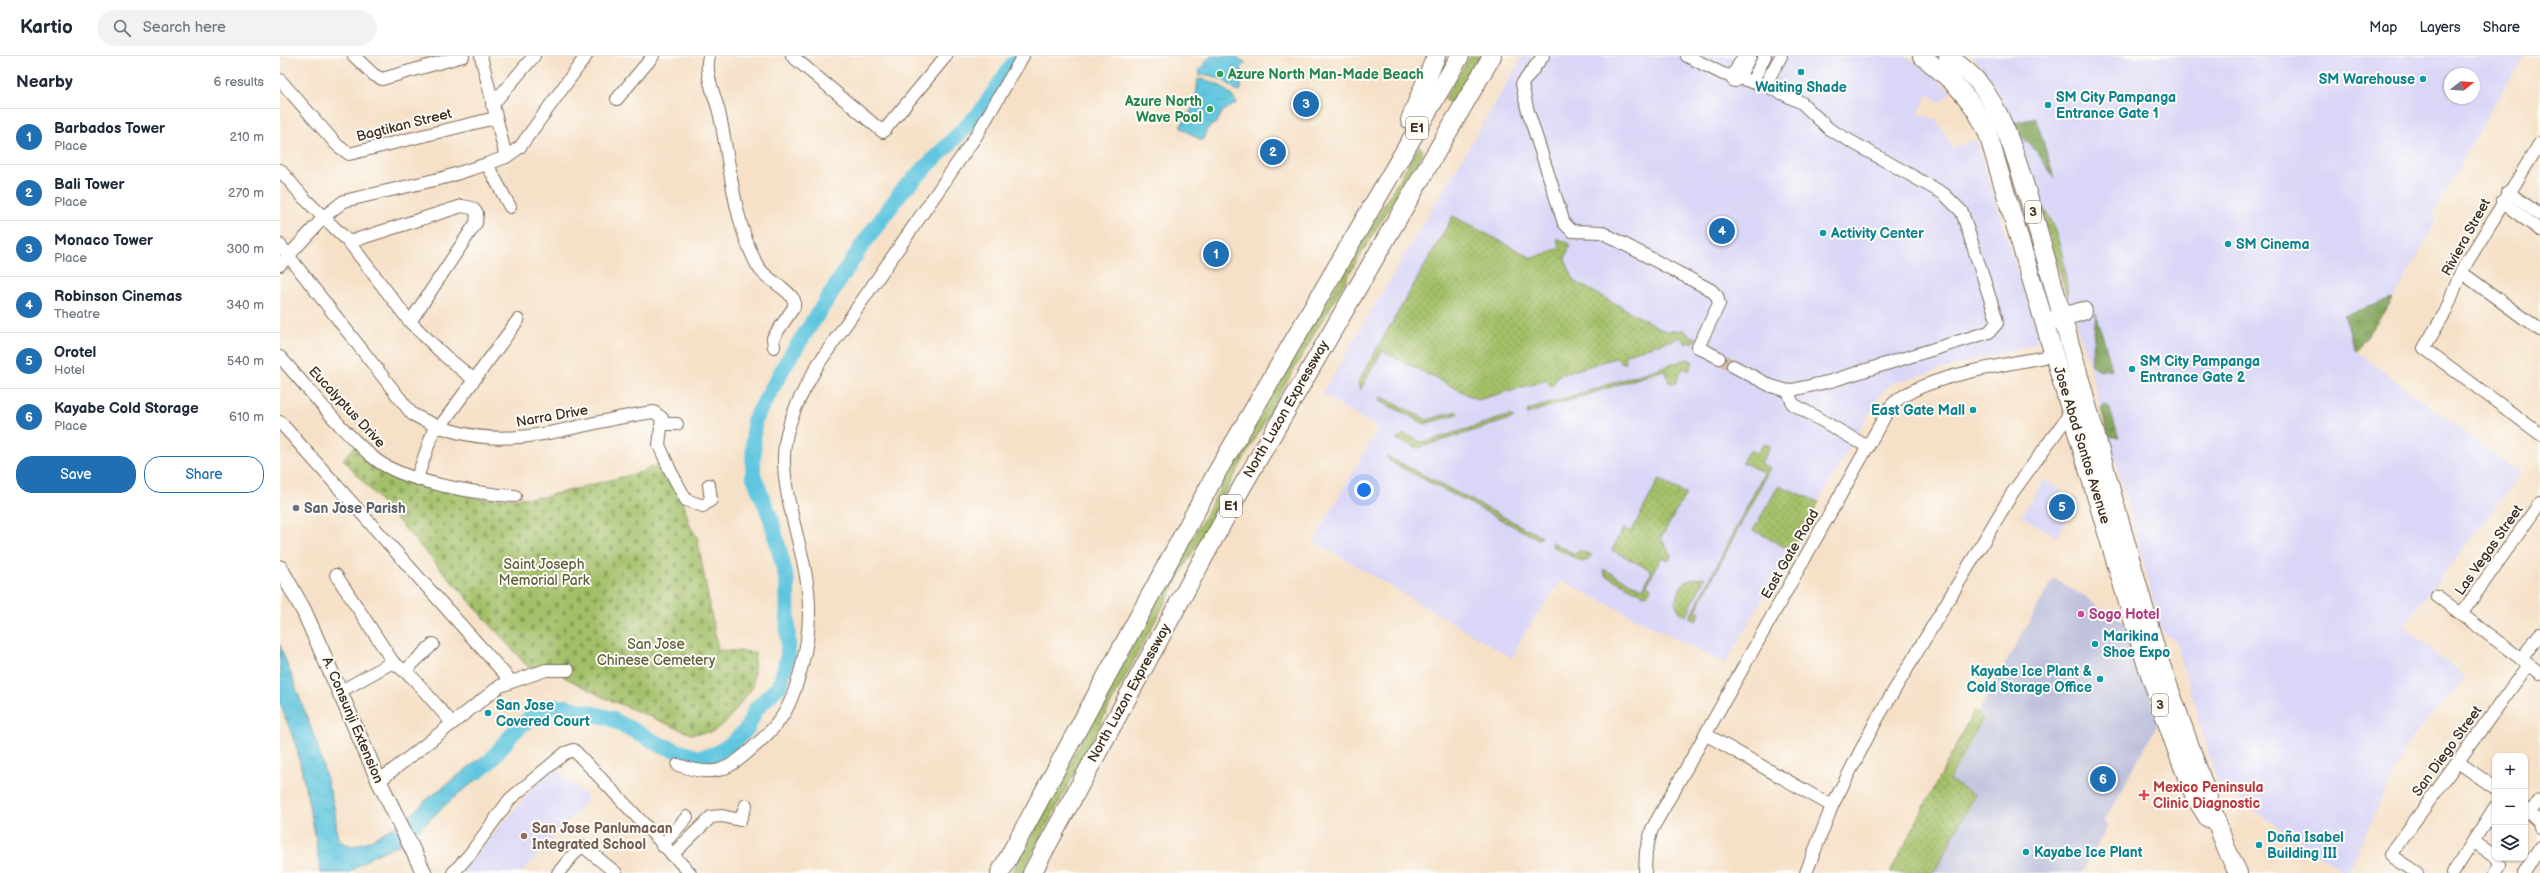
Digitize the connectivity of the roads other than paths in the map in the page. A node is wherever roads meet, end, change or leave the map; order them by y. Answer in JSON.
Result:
{"nodes":[{"id":1,"x":354,"y":56,"type":"edge"},
{"id":2,"x":463,"y":56,"type":"edge"},
{"id":3,"x":481,"y":56,"type":"edge"},
{"id":4,"x":534,"y":56,"type":"edge"},
{"id":5,"x":586,"y":56,"type":"edge"},
{"id":6,"x":653,"y":56,"type":"edge"},
{"id":7,"x":709,"y":56,"type":"edge"},
{"id":8,"x":792,"y":56,"type":"edge"},
{"id":9,"x":946,"y":56,"type":"edge"},
{"id":10,"x":1023,"y":56,"type":"edge"},
{"id":11,"x":1436,"y":56,"type":"edge"},
{"id":12,"x":1460,"y":56,"type":"edge"},
{"id":13,"x":1492,"y":56,"type":"edge"},
{"id":14,"x":1543,"y":56,"type":"edge"},
{"id":15,"x":1687,"y":56,"type":"edge"},
{"id":16,"x":1746,"y":56,"type":"edge"},
{"id":17,"x":1765,"y":56,"type":"edge"},
{"id":18,"x":1781,"y":56,"type":"edge"},
{"id":19,"x":1922,"y":56,"type":"edge"},
{"id":20,"x":1948,"y":56,"type":"edge"},
{"id":21,"x":280,"y":80,"type":"edge"},
{"id":22,"x":1744,"y":80,"type":"junction"},
{"id":23,"x":1765,"y":85,"type":"junction"},
{"id":24,"x":617,"y":99,"type":"dead end"},
{"id":25,"x":492,"y":105,"type":"junction"},
{"id":26,"x":495,"y":118,"type":"junction"},
{"id":27,"x":2540,"y":143,"type":"edge"},
{"id":28,"x":506,"y":157,"type":"junction"},
{"id":29,"x":487,"y":164,"type":"junction"},
{"id":30,"x":280,"y":170,"type":"edge"},
{"id":31,"x":2508,"y":192,"type":"junction"},
{"id":32,"x":2008,"y":197,"type":"junction"},
{"id":33,"x":1374,"y":200,"type":"junction"},
{"id":34,"x":2502,"y":202,"type":"junction"},
{"id":35,"x":510,"y":207,"type":"dead end"},
{"id":36,"x":2540,"y":215,"type":"edge"},
{"id":37,"x":325,"y":216,"type":"junction"},
{"id":38,"x":2540,"y":230,"type":"edge"},
{"id":39,"x":349,"y":242,"type":"junction"},
{"id":40,"x":280,"y":245,"type":"edge"},
{"id":41,"x":289,"y":255,"type":"junction"},
{"id":42,"x":280,"y":265,"type":"edge"},
{"id":43,"x":2461,"y":272,"type":"junction"},
{"id":44,"x":2083,"y":311,"type":"dead end"},
{"id":45,"x":2058,"y":319,"type":"junction"},
{"id":46,"x":518,"y":320,"type":"dead end"},
{"id":47,"x":410,"y":322,"type":"junction"},
{"id":48,"x":2540,"y":330,"type":"edge"},
{"id":49,"x":774,"y":347,"type":"dead end"},
{"id":50,"x":2054,"y":355,"type":"junction"},
{"id":51,"x":280,"y":357,"type":"edge"},
{"id":52,"x":1719,"y":358,"type":"tunnel mouth"},
{"id":53,"x":1733,"y":366,"type":"tunnel mouth"},
{"id":54,"x":473,"y":378,"type":"junction"},
{"id":55,"x":1788,"y":390,"type":"junction"},
{"id":56,"x":2071,"y":412,"type":"junction"},
{"id":57,"x":280,"y":422,"type":"edge"},
{"id":58,"x":663,"y":424,"type":"junction"},
{"id":59,"x":677,"y":424,"type":"dead end"},
{"id":60,"x":437,"y":427,"type":"junction"},
{"id":61,"x":2540,"y":434,"type":"edge"},
{"id":62,"x":1868,"y":447,"type":"junction"},
{"id":63,"x":2090,"y":471,"type":"junction"},
{"id":64,"x":417,"y":478,"type":"junction"},
{"id":65,"x":709,"y":485,"type":"dead end"},
{"id":66,"x":515,"y":496,"type":"dead end"},
{"id":67,"x":2540,"y":503,"type":"edge"},
{"id":68,"x":2122,"y":552,"type":"junction"},
{"id":69,"x":280,"y":569,"type":"edge"},
{"id":70,"x":336,"y":575,"type":"dead end"},
{"id":71,"x":2437,"y":596,"type":"dead end"},
{"id":72,"x":2462,"y":613,"type":"junction"},
{"id":73,"x":2540,"y":634,"type":"edge"},
{"id":74,"x":433,"y":644,"type":"dead end"},
{"id":75,"x":393,"y":662,"type":"junction"},
{"id":76,"x":2525,"y":662,"type":"junction"},
{"id":77,"x":568,"y":670,"type":"dead end"},
{"id":78,"x":405,"y":671,"type":"junction"},
{"id":79,"x":2540,"y":674,"type":"edge"},
{"id":80,"x":511,"y":681,"type":"junction"},
{"id":81,"x":340,"y":691,"type":"junction"},
{"id":82,"x":452,"y":723,"type":"junction"},
{"id":83,"x":1705,"y":734,"type":"junction"},
{"id":84,"x":2458,"y":762,"type":"junction"},
{"id":85,"x":678,"y":765,"type":"dead end"},
{"id":86,"x":379,"y":781,"type":"junction"},
{"id":87,"x":2492,"y":786,"type":"edge"},
{"id":88,"x":2540,"y":800,"type":"edge"},
{"id":89,"x":746,"y":805,"type":"dead end"},
{"id":90,"x":1832,"y":806,"type":"junction"},
{"id":91,"x":2528,"y":810,"type":"edge"},
{"id":92,"x":2492,"y":812,"type":"edge"},
{"id":93,"x":687,"y":817,"type":"dead end"},
{"id":94,"x":2540,"y":827,"type":"edge"},
{"id":95,"x":2474,"y":842,"type":"junction"},
{"id":96,"x":662,"y":846,"type":"junction"},
{"id":97,"x":2540,"y":847,"type":"edge"},
{"id":98,"x":2492,"y":854,"type":"edge"},
{"id":99,"x":672,"y":855,"type":"junction"},
{"id":100,"x":2498,"y":861,"type":"edge"},
{"id":101,"x":2457,"y":871,"type":"edge"},
{"id":102,"x":424,"y":873,"type":"edge"},
{"id":103,"x":453,"y":873,"type":"edge"},
{"id":104,"x":558,"y":873,"type":"edge"},
{"id":105,"x":616,"y":873,"type":"edge"},
{"id":106,"x":690,"y":873,"type":"edge"},
{"id":107,"x":1000,"y":873,"type":"edge"},
{"id":108,"x":1032,"y":873,"type":"edge"},
{"id":109,"x":1646,"y":873,"type":"edge"},
{"id":110,"x":1806,"y":873,"type":"edge"},
{"id":111,"x":2238,"y":873,"type":"edge"},
{"id":112,"x":2417,"y":873,"type":"edge"},
{"id":113,"x":2495,"y":873,"type":"edge"},
{"id":114,"x":2524,"y":873,"type":"edge"}],
"edges":[{"from":1,"to":2,"type":"street"},
{"from":3,"to":25,"type":"street"},
{"from":4,"to":25,"type":"street"},
{"from":5,"to":28,"type":"street"},
{"from":6,"to":24,"type":"street"},
{"from":7,"to":49,"type":"street"},
{"from":8,"to":9,"type":"street"},
{"from":10,"to":85,"type":"street"},
{"from":11,"to":33,"type":"highway"},
{"from":12,"to":33,"type":"highway","name":"North Luzon Expressway","number":"E1"},
{"from":13,"to":108,"type":"highway","name":"North Luzon Expressway","number":"E1"},
{"from":14,"to":52,"type":"street"},
{"from":15,"to":22,"type":"street"},
{"from":16,"to":22,"type":"highway"},
{"from":17,"to":22,"type":"street"},
{"from":18,"to":23,"type":"street"},
{"from":19,"to":32,"type":"highway","name":"Jose Abad Santos Avenue","number":"3"},
{"from":20,"to":45,"type":"highway","name":"Jose Abad Santos Avenue","number":"3"},
{"from":21,"to":26,"type":"street","name":"Bagtikan Street"},
{"from":22,"to":23,"type":"street"},
{"from":23,"to":55,"type":"street"},
{"from":25,"to":26,"type":"street"},
{"from":26,"to":28,"type":"street"},
{"from":27,"to":31,"type":"street","name":"Riviera Street"},
{"from":28,"to":29,"type":"street"},
{"from":29,"to":35,"type":"street"},
{"from":29,"to":37,"type":"street"},
{"from":30,"to":37,"type":"street"},
{"from":31,"to":34,"type":"street","name":"Riviera Street"},
{"from":31,"to":36,"type":"street"},
{"from":32,"to":45,"type":"highway"},
{"from":32,"to":50,"type":"highway","name":"Jose Abad Santos Avenue","number":"3"},
{"from":33,"to":107,"type":"highway","name":"North Luzon Expressway","number":"E1"},
{"from":34,"to":38,"type":"street"},
{"from":34,"to":43,"type":"street","name":"Riviera Street"},
{"from":37,"to":39,"type":"street"},
{"from":37,"to":41,"type":"street"},
{"from":39,"to":47,"type":"street"},
{"from":39,"to":47,"type":"street"},
{"from":40,"to":41,"type":"street","name":"Narra Drive"},
{"from":41,"to":42,"type":"street"},
{"from":41,"to":60,"type":"street","name":"Narra Drive"},
{"from":43,"to":48,"type":"street"},
{"from":43,"to":61,"type":"street","name":"Riviera Street"},
{"from":44,"to":45,"type":"highway"},
{"from":45,"to":63,"type":"highway"},
{"from":45,"to":68,"type":"highway","name":"Jose Abad Santos Avenue","number":"3"},
{"from":46,"to":54,"type":"street"},
{"from":47,"to":54,"type":"street"},
{"from":50,"to":56,"type":"highway","name":"Jose Abad Santos Avenue","number":"3"},
{"from":50,"to":62,"type":"street","name":"East Gate Road"},
{"from":51,"to":64,"type":"street","name":"Eucalyptus Drive"},
{"from":53,"to":55,"type":"street"},
{"from":54,"to":60,"type":"street"},
{"from":55,"to":62,"type":"street"},
{"from":56,"to":63,"type":"highway","name":"Jose Abad Santos Avenue","number":"3"},
{"from":56,"to":90,"type":"street"},
{"from":57,"to":80,"type":"street"},
{"from":58,"to":59,"type":"street"},
{"from":58,"to":60,"type":"street","name":"Narra Drive"},
{"from":58,"to":65,"type":"street"},
{"from":60,"to":64,"type":"street"},
{"from":62,"to":83,"type":"street","name":"East Gate Road"},
{"from":63,"to":68,"type":"highway","name":"Jose Abad Santos Avenue","number":"3"},
{"from":64,"to":66,"type":"street","name":"Eucalyptus Drive"},
{"from":67,"to":72,"type":"street","name":"Las Vegas Street"},
{"from":68,"to":111,"type":"highway","name":"Jose Abad Santos Avenue","number":"3"},
{"from":69,"to":81,"type":"main road","name":"A. Consunji Extension"},
{"from":70,"to":75,"type":"street"},
{"from":71,"to":72,"type":"street"},
{"from":72,"to":76,"type":"street"},
{"from":73,"to":76,"type":"street","name":"San Diego Street"},
{"from":74,"to":78,"type":"street"},
{"from":75,"to":78,"type":"street"},
{"from":75,"to":81,"type":"street"},
{"from":76,"to":79,"type":"street"},
{"from":76,"to":84,"type":"street","name":"San Diego Street"},
{"from":77,"to":80,"type":"street"},
{"from":78,"to":82,"type":"street"},
{"from":80,"to":82,"type":"street"},
{"from":81,"to":86,"type":"main road","name":"A. Consunji Extension"},
{"from":82,"to":86,"type":"street"},
{"from":83,"to":90,"type":"street"},
{"from":83,"to":109,"type":"street","name":"East Gate Road"},
{"from":84,"to":87,"type":"street"},
{"from":84,"to":112,"type":"street","name":"San Diego Street"},
{"from":86,"to":102,"type":"main road","name":"A. Consunji Extension"},
{"from":88,"to":91,"type":"street"},
{"from":89,"to":99,"type":"street"},
{"from":90,"to":110,"type":"street"},
{"from":91,"to":94,"type":"street"},
{"from":92,"to":95,"type":"street"},
{"from":93,"to":96,"type":"street"},
{"from":95,"to":98,"type":"street"},
{"from":95,"to":101,"type":"street"},
{"from":96,"to":99,"type":"street"},
{"from":96,"to":103,"type":"street"},
{"from":97,"to":114,"type":"street"},
{"from":99,"to":106,"type":"street"},
{"from":100,"to":113,"type":"street"},
{"from":104,"to":105,"type":"street"}]}
